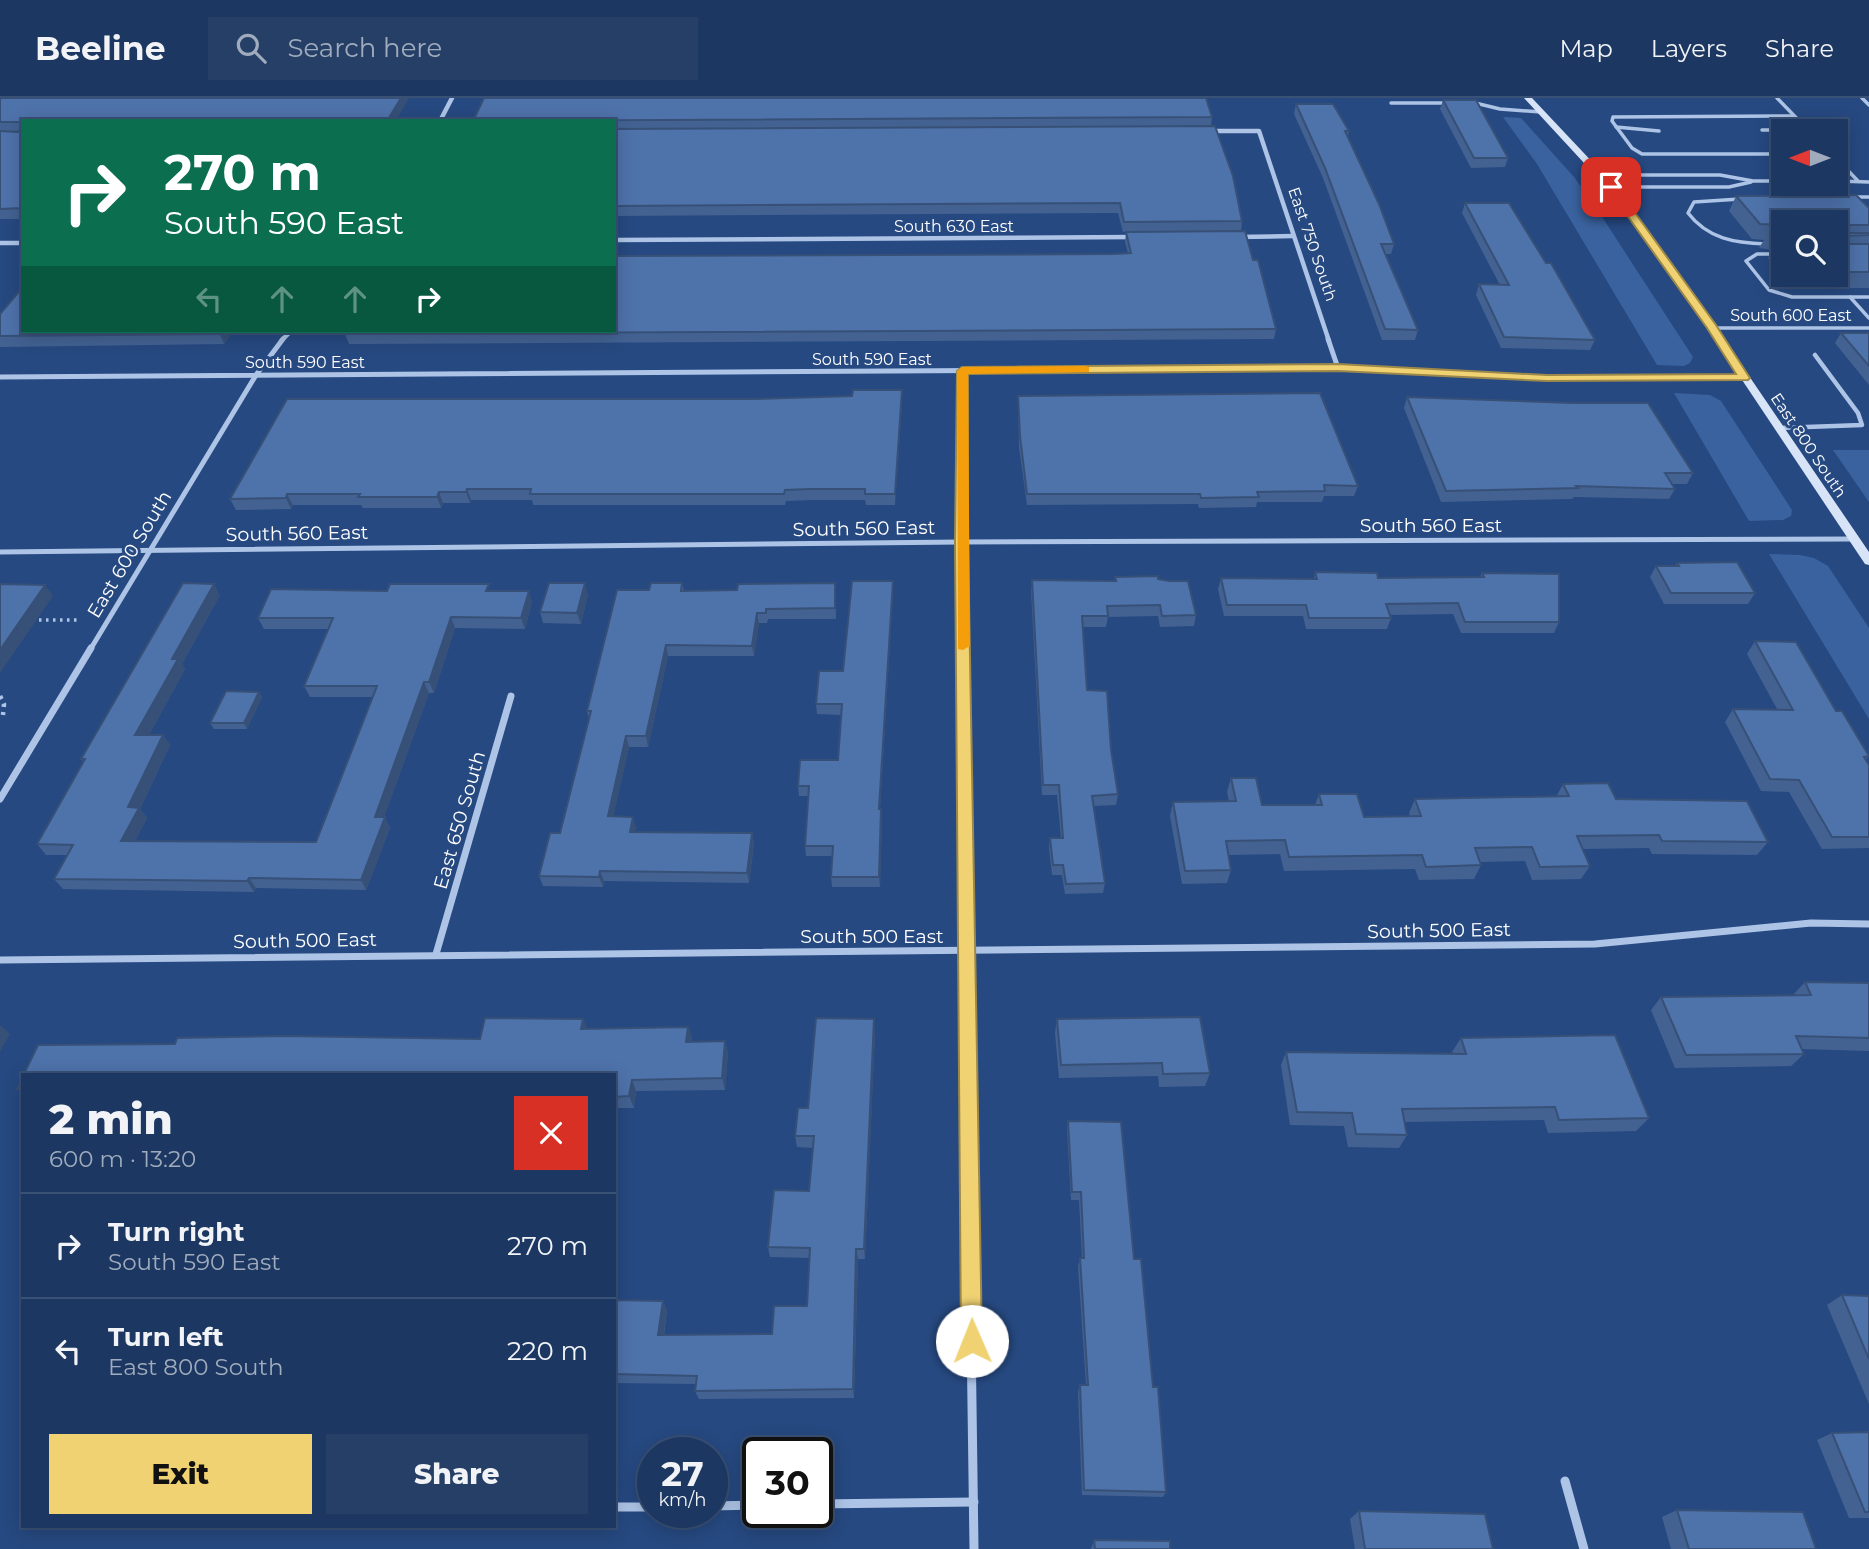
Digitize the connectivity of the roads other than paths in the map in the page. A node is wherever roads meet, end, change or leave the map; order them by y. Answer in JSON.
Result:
{"nodes":[{"id":1,"x":452,"y":98,"type":"edge"},
{"id":2,"x":1528,"y":98,"type":"edge"},
{"id":3,"x":1777,"y":98,"type":"edge"},
{"id":4,"x":1861,"y":98,"type":"edge"},
{"id":5,"x":1391,"y":103,"type":"dead end"},
{"id":6,"x":1869,"y":105,"type":"edge"},
{"id":7,"x":1542,"y":114,"type":"junction"},
{"id":8,"x":1794,"y":116,"type":"junction"},
{"id":9,"x":441,"y":119,"type":"edge"},
{"id":10,"x":1797,"y":119,"type":"edge"},
{"id":11,"x":1616,"y":127,"type":"junction"},
{"id":12,"x":1762,"y":130,"type":"dead end"},
{"id":13,"x":1771,"y":130,"type":"edge"},
{"id":14,"x":1204,"y":131,"type":"edge"},
{"id":15,"x":1659,"y":131,"type":"dead end"},
{"id":16,"x":1771,"y":153,"type":"edge"},
{"id":17,"x":1848,"y":171,"type":"edge"},
{"id":18,"x":1601,"y":174,"type":"junction"},
{"id":19,"x":1753,"y":181,"type":"junction"},
{"id":20,"x":1771,"y":181,"type":"edge"},
{"id":21,"x":1848,"y":181,"type":"edge"},
{"id":22,"x":1858,"y":181,"type":"junction"},
{"id":23,"x":1869,"y":182,"type":"edge"},
{"id":24,"x":1611,"y":187,"type":"junction"},
{"id":25,"x":1869,"y":197,"type":"edge"},
{"id":26,"x":1742,"y":199,"type":"edge"},
{"id":27,"x":1861,"y":205,"type":"edge"},
{"id":28,"x":1293,"y":236,"type":"junction"},
{"id":29,"x":1141,"y":237,"type":"edge"},
{"id":30,"x":1224,"y":237,"type":"edge"},
{"id":31,"x":616,"y":240,"type":"edge"},
{"id":32,"x":0,"y":243,"type":"edge"},
{"id":33,"x":21,"y":243,"type":"edge"},
{"id":34,"x":1771,"y":244,"type":"edge"},
{"id":35,"x":1771,"y":254,"type":"edge"},
{"id":36,"x":1850,"y":297,"type":"junction"},
{"id":37,"x":1869,"y":297,"type":"edge"},
{"id":38,"x":1869,"y":318,"type":"edge"},
{"id":39,"x":1712,"y":328,"type":"junction"},
{"id":40,"x":1869,"y":328,"type":"edge"},
{"id":41,"x":289,"y":333,"type":"edge"},
{"id":42,"x":1815,"y":355,"type":"dead end"},
{"id":43,"x":1338,"y":368,"type":"junction"},
{"id":44,"x":962,"y":371,"type":"junction"},
{"id":45,"x":256,"y":375,"type":"junction"},
{"id":46,"x":0,"y":377,"type":"edge"},
{"id":47,"x":1744,"y":378,"type":"junction"},
{"id":48,"x":1779,"y":428,"type":"junction"},
{"id":49,"x":1854,"y":539,"type":"junction"},
{"id":50,"x":961,"y":542,"type":"junction"},
{"id":51,"x":150,"y":551,"type":"junction"},
{"id":52,"x":0,"y":552,"type":"edge"},
{"id":53,"x":1869,"y":561,"type":"edge"},
{"id":54,"x":511,"y":696,"type":"dead end"},
{"id":55,"x":0,"y":799,"type":"edge"},
{"id":56,"x":1869,"y":924,"type":"edge"},
{"id":57,"x":967,"y":951,"type":"junction"},
{"id":58,"x":436,"y":954,"type":"junction"},
{"id":59,"x":0,"y":960,"type":"edge"},
{"id":60,"x":1565,"y":1481,"type":"dead end"},
{"id":61,"x":974,"y":1502,"type":"junction"},
{"id":62,"x":833,"y":1504,"type":"edge"},
{"id":63,"x":616,"y":1507,"type":"edge"},
{"id":64,"x":637,"y":1507,"type":"edge"},
{"id":65,"x":974,"y":1549,"type":"edge"},
{"id":66,"x":1584,"y":1549,"type":"edge"}],
"edges":[{"from":1,"to":9,"type":"street"},
{"from":2,"to":7,"type":"main road","name":"East 800 South"},
{"from":3,"to":8,"type":"lane"},
{"from":4,"to":6,"type":"lane"},
{"from":5,"to":7,"type":"lane"},
{"from":7,"to":18,"type":"main road","name":"East 800 South"},
{"from":8,"to":10,"type":"lane"},
{"from":8,"to":11,"type":"lane"},
{"from":11,"to":15,"type":"lane"},
{"from":11,"to":16,"type":"lane"},
{"from":12,"to":13,"type":"lane"},
{"from":14,"to":28,"type":"street","name":"East 750 South"},
{"from":17,"to":22,"type":"lane"},
{"from":18,"to":19,"type":"lane"},
{"from":18,"to":24,"type":"main road","name":"East 800 South"},
{"from":19,"to":20,"type":"lane"},
{"from":19,"to":24,"type":"lane"},
{"from":21,"to":22,"type":"lane"},
{"from":22,"to":23,"type":"lane"},
{"from":24,"to":39,"type":"main road","name":"East 800 South"},
{"from":25,"to":27,"type":"lane"},
{"from":26,"to":34,"type":"lane"},
{"from":28,"to":30,"type":"street"},
{"from":28,"to":43,"type":"street","name":"East 750 South"},
{"from":29,"to":31,"type":"street","name":"South 630 East"},
{"from":32,"to":33,"type":"street"},
{"from":35,"to":36,"type":"lane"},
{"from":36,"to":37,"type":"lane"},
{"from":36,"to":38,"type":"lane"},
{"from":39,"to":40,"type":"lane","name":"South 600 East"},
{"from":39,"to":47,"type":"main road","name":"East 800 South"},
{"from":41,"to":45,"type":"street","name":"East 600 South"},
{"from":42,"to":48,"type":"lane"},
{"from":43,"to":44,"type":"street","name":"South 590 East"},
{"from":43,"to":47,"type":"street","name":"South 590 East"},
{"from":44,"to":45,"type":"street","name":"South 590 East"},
{"from":44,"to":50,"type":"street"},
{"from":45,"to":46,"type":"street","name":"South 590 East"},
{"from":45,"to":51,"type":"street","name":"East 600 South"},
{"from":47,"to":48,"type":"main road","name":"East 800 South"},
{"from":48,"to":49,"type":"main road","name":"East 800 South"},
{"from":49,"to":50,"type":"street","name":"South 560 East"},
{"from":49,"to":53,"type":"main road","name":"East 800 South"},
{"from":50,"to":51,"type":"street","name":"South 560 East"},
{"from":50,"to":57,"type":"street"},
{"from":51,"to":52,"type":"street","name":"South 560 East"},
{"from":51,"to":55,"type":"street","name":"East 600 South"},
{"from":54,"to":58,"type":"street","name":"East 650 South"},
{"from":56,"to":57,"type":"street","name":"South 500 East"},
{"from":57,"to":58,"type":"street","name":"South 500 East"},
{"from":57,"to":61,"type":"street"},
{"from":58,"to":59,"type":"street","name":"South 500 East"},
{"from":60,"to":66,"type":"street"},
{"from":61,"to":62,"type":"street"},
{"from":61,"to":65,"type":"street"},
{"from":63,"to":64,"type":"street"}]}
